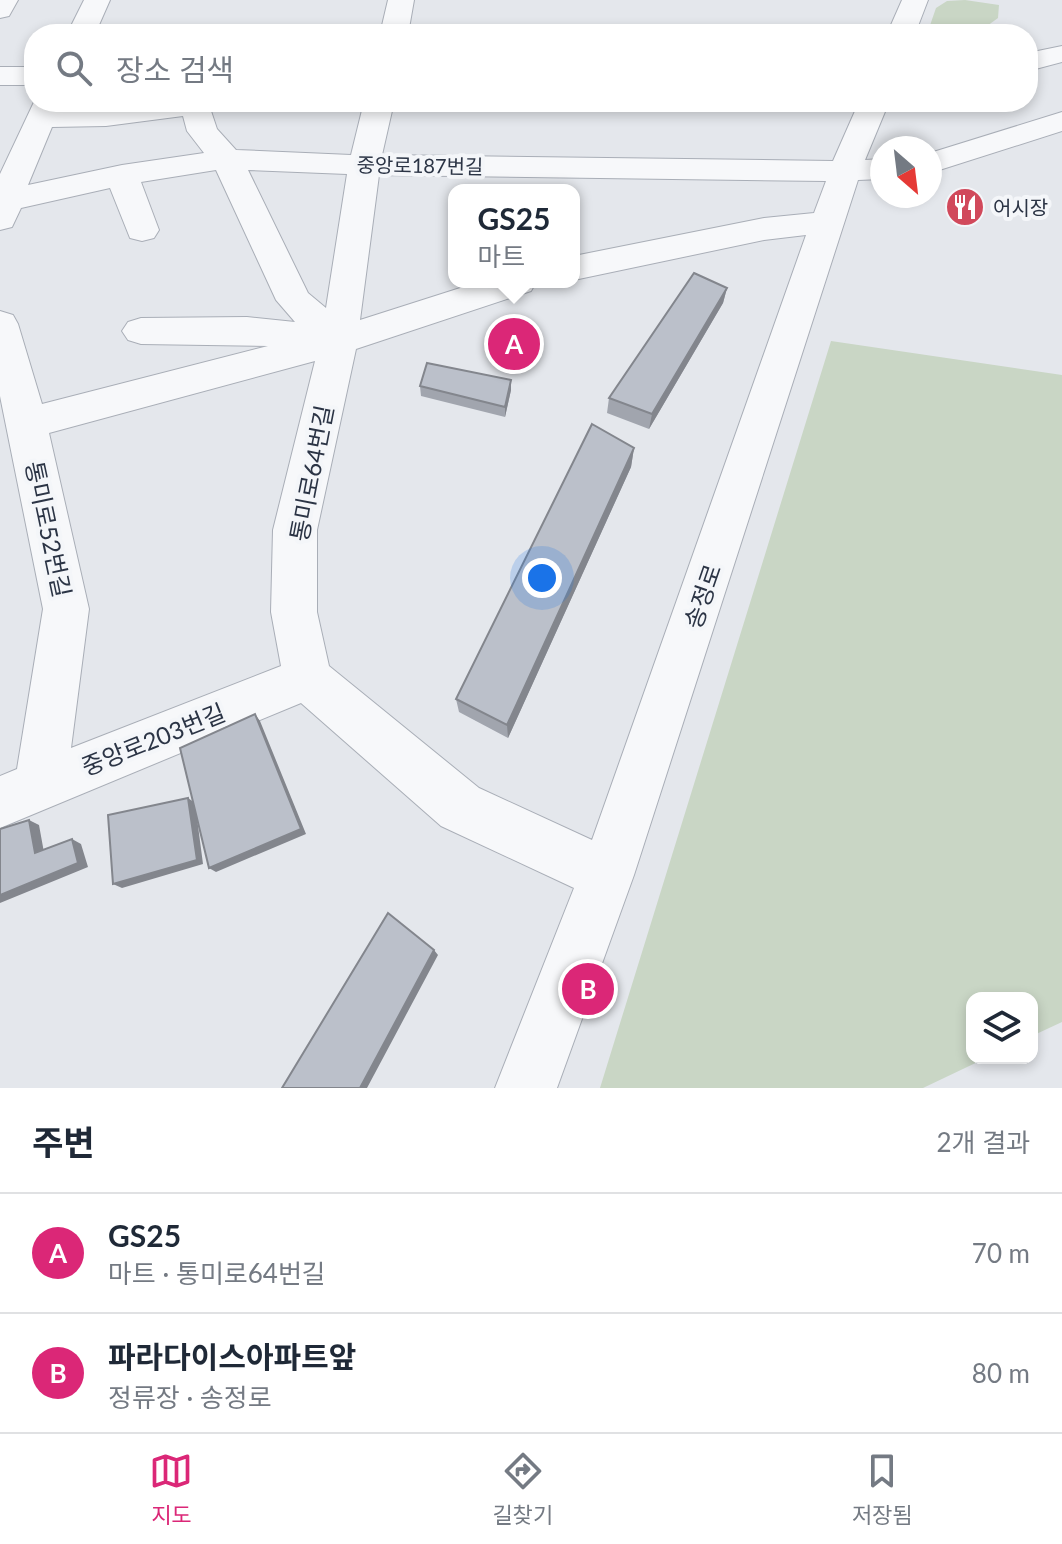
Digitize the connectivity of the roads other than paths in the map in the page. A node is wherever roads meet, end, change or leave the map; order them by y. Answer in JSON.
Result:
{"nodes":[{"id":1,"x":5,"y":0,"type":"edge"},
{"id":2,"x":97,"y":0,"type":"edge"},
{"id":3,"x":401,"y":0,"type":"edge"},
{"id":4,"x":915,"y":0,"type":"edge"},
{"id":5,"x":0,"y":10,"type":"edge"},
{"id":6,"x":86,"y":24,"type":"edge"},
{"id":7,"x":396,"y":24,"type":"edge"},
{"id":8,"x":905,"y":24,"type":"edge"},
{"id":9,"x":1062,"y":54,"type":"edge"},
{"id":10,"x":1038,"y":60,"type":"edge"},
{"id":11,"x":0,"y":76,"type":"edge"},
{"id":12,"x":24,"y":76,"type":"edge"},
{"id":13,"x":44,"y":112,"type":"edge"},
{"id":14,"x":62,"y":112,"type":"edge"},
{"id":15,"x":143,"y":112,"type":"edge"},
{"id":16,"x":197,"y":112,"type":"edge"},
{"id":17,"x":377,"y":112,"type":"edge"},
{"id":18,"x":872,"y":112,"type":"edge"},
{"id":19,"x":1062,"y":121,"type":"edge"},
{"id":20,"x":1062,"y":149,"type":"edge"},
{"id":21,"x":227,"y":159,"type":"junction"},
{"id":22,"x":942,"y":160,"type":"edge"},
{"id":23,"x":942,"y":163,"type":"edge"},
{"id":24,"x":364,"y":165,"type":"junction"},
{"id":25,"x":863,"y":170,"type":"edge"},
{"id":26,"x":122,"y":175,"type":"junction"},
{"id":27,"x":500,"y":178,"type":"edge"},
{"id":28,"x":2,"y":207,"type":"edge"},
{"id":29,"x":828,"y":222,"type":"junction"},
{"id":30,"x":142,"y":230,"type":"dead end"},
{"id":31,"x":580,"y":267,"type":"edge"},
{"id":32,"x":500,"y":288,"type":"edge"},
{"id":33,"x":0,"y":324,"type":"edge"},
{"id":34,"x":0,"y":330,"type":"edge"},
{"id":35,"x":141,"y":331,"type":"dead end"},
{"id":36,"x":339,"y":341,"type":"junction"},
{"id":37,"x":27,"y":423,"type":"junction"},
{"id":38,"x":307,"y":678,"type":"junction"},
{"id":39,"x":20,"y":793,"type":"edge"},
{"id":40,"x":607,"y":875,"type":"junction"},
{"id":41,"x":526,"y":1088,"type":"edge"}],
"edges":[{"from":1,"to":5,"type":"street"},
{"from":2,"to":6,"type":"street"},
{"from":3,"to":7,"type":"street"},
{"from":4,"to":8,"type":"street"},
{"from":9,"to":10,"type":"street"},
{"from":11,"to":12,"type":"street"},
{"from":13,"to":28,"type":"street"},
{"from":14,"to":15,"type":"street"},
{"from":16,"to":21,"type":"street"},
{"from":17,"to":24,"type":"street","name":"통미로64번길"},
{"from":18,"to":25,"type":"street","name":"송정로"},
{"from":19,"to":22,"type":"street"},
{"from":20,"to":23,"type":"street"},
{"from":21,"to":24,"type":"street","name":"중앙로187번길"},
{"from":21,"to":26,"type":"street","name":"중앙로187번길"},
{"from":21,"to":36,"type":"street"},
{"from":24,"to":27,"type":"street","name":"중앙로187번길"},
{"from":24,"to":36,"type":"street","name":"통미로64번길"},
{"from":25,"to":27,"type":"street","name":"중앙로187번길"},
{"from":25,"to":29,"type":"street","name":"송정로"},
{"from":26,"to":28,"type":"street","name":"중앙로187번길"},
{"from":26,"to":30,"type":"street"},
{"from":29,"to":31,"type":"street"},
{"from":29,"to":40,"type":"street","name":"송정로"},
{"from":32,"to":36,"type":"street"},
{"from":33,"to":34,"type":"street","name":"통미로52번길"},
{"from":34,"to":37,"type":"street","name":"통미로52번길"},
{"from":35,"to":36,"type":"street"},
{"from":36,"to":37,"type":"street"},
{"from":36,"to":38,"type":"street","name":"통미로64번길"},
{"from":37,"to":39,"type":"street","name":"통미로52번길"},
{"from":38,"to":39,"type":"street","name":"중앙로203번길"},
{"from":38,"to":40,"type":"street"},
{"from":40,"to":41,"type":"street","name":"송정로"}]}
